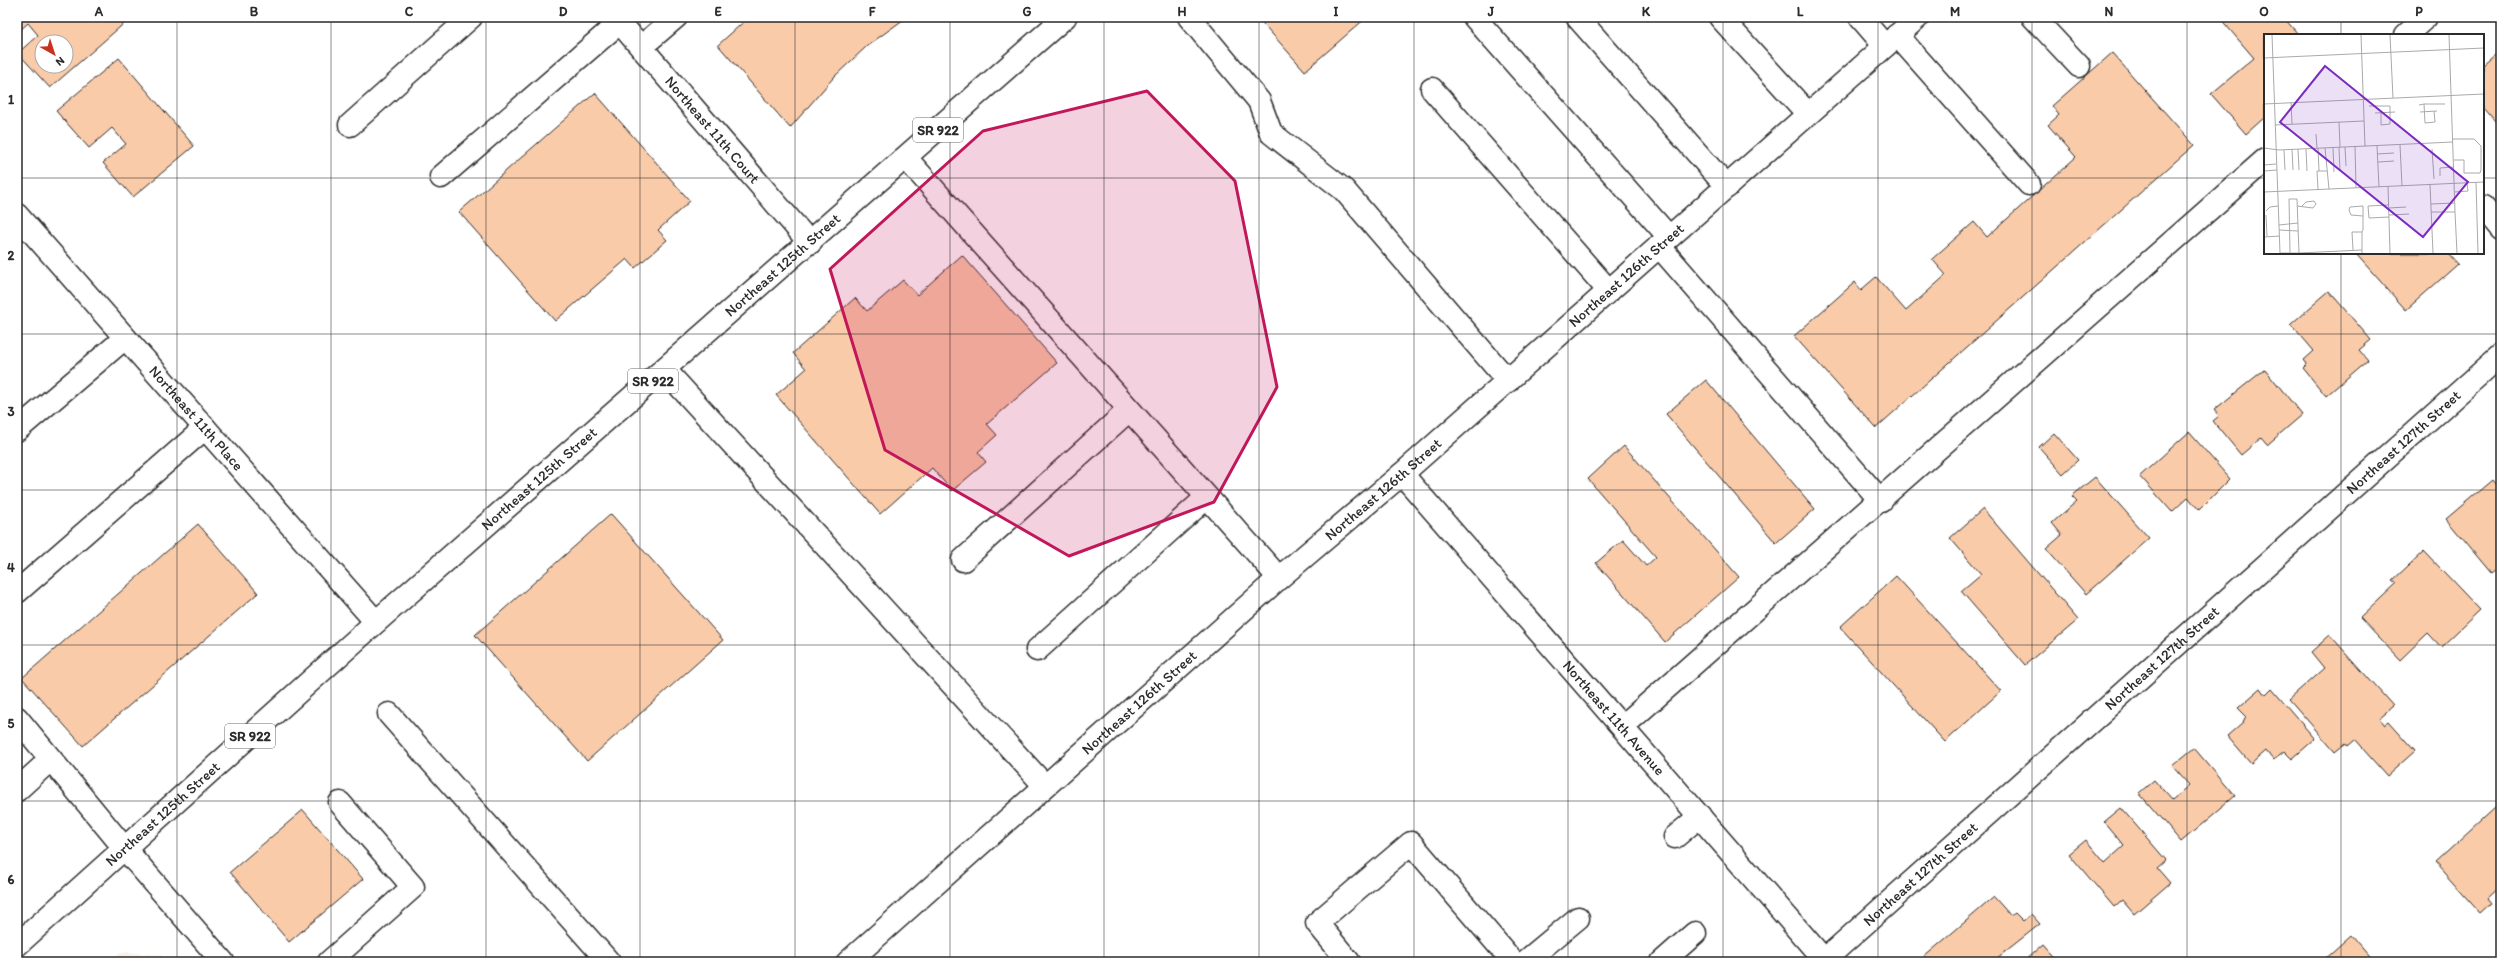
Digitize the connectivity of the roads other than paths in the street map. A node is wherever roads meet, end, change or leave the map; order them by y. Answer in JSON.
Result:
{"nodes":[{"id":1,"x":471,"y":17,"type":"edge"},
{"id":2,"x":676,"y":17,"type":"edge"},
{"id":3,"x":1065,"y":17,"type":"edge"},
{"id":4,"x":1189,"y":17,"type":"edge"},
{"id":5,"x":1474,"y":17,"type":"edge"},
{"id":6,"x":1577,"y":17,"type":"edge"},
{"id":7,"x":1720,"y":17,"type":"edge"},
{"id":8,"x":1860,"y":17,"type":"edge"},
{"id":9,"x":1918,"y":17,"type":"edge"},
{"id":10,"x":2033,"y":17,"type":"edge"},
{"id":11,"x":2426,"y":17,"type":"edge"},
{"id":12,"x":618,"y":20,"type":"edge"},
{"id":13,"x":2407,"y":34,"type":"edge"},
{"id":14,"x":1891,"y":40,"type":"junction"},
{"id":15,"x":641,"y":47,"type":"junction"},
{"id":16,"x":2079,"y":66,"type":"dead end"},
{"id":17,"x":1432,"y":90,"type":"dead end"},
{"id":18,"x":1808,"y":114,"type":"junction"},
{"id":19,"x":350,"y":125,"type":"dead end"},
{"id":20,"x":906,"y":158,"type":"junction"},
{"id":21,"x":2264,"y":161,"type":"edge"},
{"id":22,"x":440,"y":178,"type":"dead end"},
{"id":23,"x":2029,"y":184,"type":"dead end"},
{"id":24,"x":1727,"y":187,"type":"junction"},
{"id":25,"x":2484,"y":208,"type":"edge"},
{"id":26,"x":17,"y":215,"type":"edge"},
{"id":27,"x":2501,"y":229,"type":"edge"},
{"id":28,"x":1664,"y":242,"type":"junction"},
{"id":29,"x":810,"y":243,"type":"junction"},
{"id":30,"x":1609,"y":290,"type":"junction"},
{"id":31,"x":125,"y":338,"type":"junction"},
{"id":32,"x":2501,"y":355,"type":"edge"},
{"id":33,"x":665,"y":370,"type":"junction"},
{"id":34,"x":1508,"y":381,"type":"junction"},
{"id":35,"x":1129,"y":410,"type":"junction"},
{"id":36,"x":205,"y":428,"type":"junction"},
{"id":37,"x":17,"y":430,"type":"edge"},
{"id":38,"x":1402,"y":474,"type":"junction"},
{"id":39,"x":1206,"y":498,"type":"junction"},
{"id":40,"x":1881,"y":500,"type":"junction"},
{"id":41,"x":963,"y":560,"type":"dead end"},
{"id":42,"x":1279,"y":578,"type":"junction"},
{"id":43,"x":17,"y":592,"type":"edge"},
{"id":44,"x":376,"y":622,"type":"junction"},
{"id":45,"x":1037,"y":650,"type":"dead end"},
{"id":46,"x":389,"y":714,"type":"dead end"},
{"id":47,"x":17,"y":718,"type":"edge"},
{"id":48,"x":1622,"y":727,"type":"junction"},
{"id":49,"x":51,"y":759,"type":"junction"},
{"id":50,"x":1046,"y":786,"type":"junction"},
{"id":51,"x":17,"y":790,"type":"edge"},
{"id":52,"x":340,"y":803,"type":"dead end"},
{"id":53,"x":1700,"y":816,"type":"junction"},
{"id":54,"x":1675,"y":837,"type":"dead end"},
{"id":55,"x":125,"y":849,"type":"junction"},
{"id":56,"x":1578,"y":918,"type":"dead end"},
{"id":57,"x":1695,"y":933,"type":"dead end"},
{"id":58,"x":17,"y":945,"type":"edge"},
{"id":59,"x":1824,"y":961,"type":"edge"},
{"id":60,"x":223,"y":962,"type":"edge"},
{"id":61,"x":329,"y":962,"type":"edge"},
{"id":62,"x":609,"y":962,"type":"edge"},
{"id":63,"x":848,"y":962,"type":"edge"},
{"id":64,"x":1349,"y":962,"type":"edge"},
{"id":65,"x":1514,"y":962,"type":"edge"},
{"id":66,"x":1525,"y":962,"type":"edge"},
{"id":67,"x":1662,"y":962,"type":"edge"}],
"edges":[{"from":1,"to":19,"type":"street"},
{"from":2,"to":15,"type":"street"},
{"from":3,"to":20,"type":"street","name":"Northeast 125th Street","number":"SR 922"},
{"from":4,"to":34,"type":"street"},
{"from":5,"to":28,"type":"street"},
{"from":6,"to":24,"type":"street"},
{"from":7,"to":18,"type":"street"},
{"from":8,"to":14,"type":"street"},
{"from":9,"to":14,"type":"street","name":"Northeast 126th Street"},
{"from":10,"to":16,"type":"street"},
{"from":11,"to":13,"type":"street"},
{"from":12,"to":15,"type":"street","name":"Northeast 11th Court"},
{"from":12,"to":22,"type":"street"},
{"from":14,"to":18,"type":"street","name":"Northeast 126th Street"},
{"from":14,"to":23,"type":"street"},
{"from":15,"to":29,"type":"street","name":"Northeast 11th Court"},
{"from":17,"to":30,"type":"street"},
{"from":18,"to":24,"type":"street","name":"Northeast 126th Street"},
{"from":20,"to":29,"type":"street","name":"Northeast 125th Street","number":"SR 922"},
{"from":20,"to":35,"type":"street"},
{"from":21,"to":40,"type":"street"},
{"from":24,"to":28,"type":"street","name":"Northeast 126th Street"},
{"from":25,"to":27,"type":"street"},
{"from":26,"to":31,"type":"street","name":"Northeast 11th Place"},
{"from":28,"to":30,"type":"street","name":"Northeast 126th Street"},
{"from":28,"to":40,"type":"street"},
{"from":29,"to":33,"type":"street","name":"Northeast 125th Street","number":"SR 922"},
{"from":30,"to":34,"type":"street","name":"Northeast 126th Street"},
{"from":31,"to":36,"type":"street","name":"Northeast 11th Place"},
{"from":31,"to":37,"type":"street"},
{"from":32,"to":59,"type":"street","name":"Northeast 127th Street"},
{"from":33,"to":44,"type":"street","name":"Northeast 125th Street","number":"SR 922"},
{"from":33,"to":50,"type":"street"},
{"from":34,"to":38,"type":"street","name":"Northeast 126th Street"},
{"from":35,"to":39,"type":"street"},
{"from":35,"to":41,"type":"street"},
{"from":36,"to":43,"type":"street"},
{"from":36,"to":44,"type":"street","name":"Northeast 11th Place"},
{"from":38,"to":42,"type":"street","name":"Northeast 126th Street"},
{"from":38,"to":48,"type":"street","name":"Northeast 11th Avenue"},
{"from":39,"to":42,"type":"street"},
{"from":39,"to":45,"type":"street"},
{"from":40,"to":48,"type":"street"},
{"from":42,"to":50,"type":"street","name":"Northeast 126th Street"},
{"from":44,"to":55,"type":"street","name":"Northeast 125th Street","number":"SR 922"},
{"from":46,"to":62,"type":"street"},
{"from":47,"to":49,"type":"street"},
{"from":48,"to":53,"type":"street","name":"Northeast 11th Avenue"},
{"from":49,"to":51,"type":"street"},
{"from":49,"to":55,"type":"street"},
{"from":50,"to":63,"type":"street","name":"Northeast 126th Street"},
{"from":52,"to":61,"type":"street"},
{"from":53,"to":54,"type":"street"},
{"from":53,"to":59,"type":"street","name":"Northeast 11th Avenue"},
{"from":55,"to":58,"type":"street","name":"Northeast 125th Street","number":"SR 922"},
{"from":55,"to":60,"type":"street"},
{"from":56,"to":66,"type":"street"},
{"from":57,"to":67,"type":"street"},
{"from":64,"to":65,"type":"street"}]}
